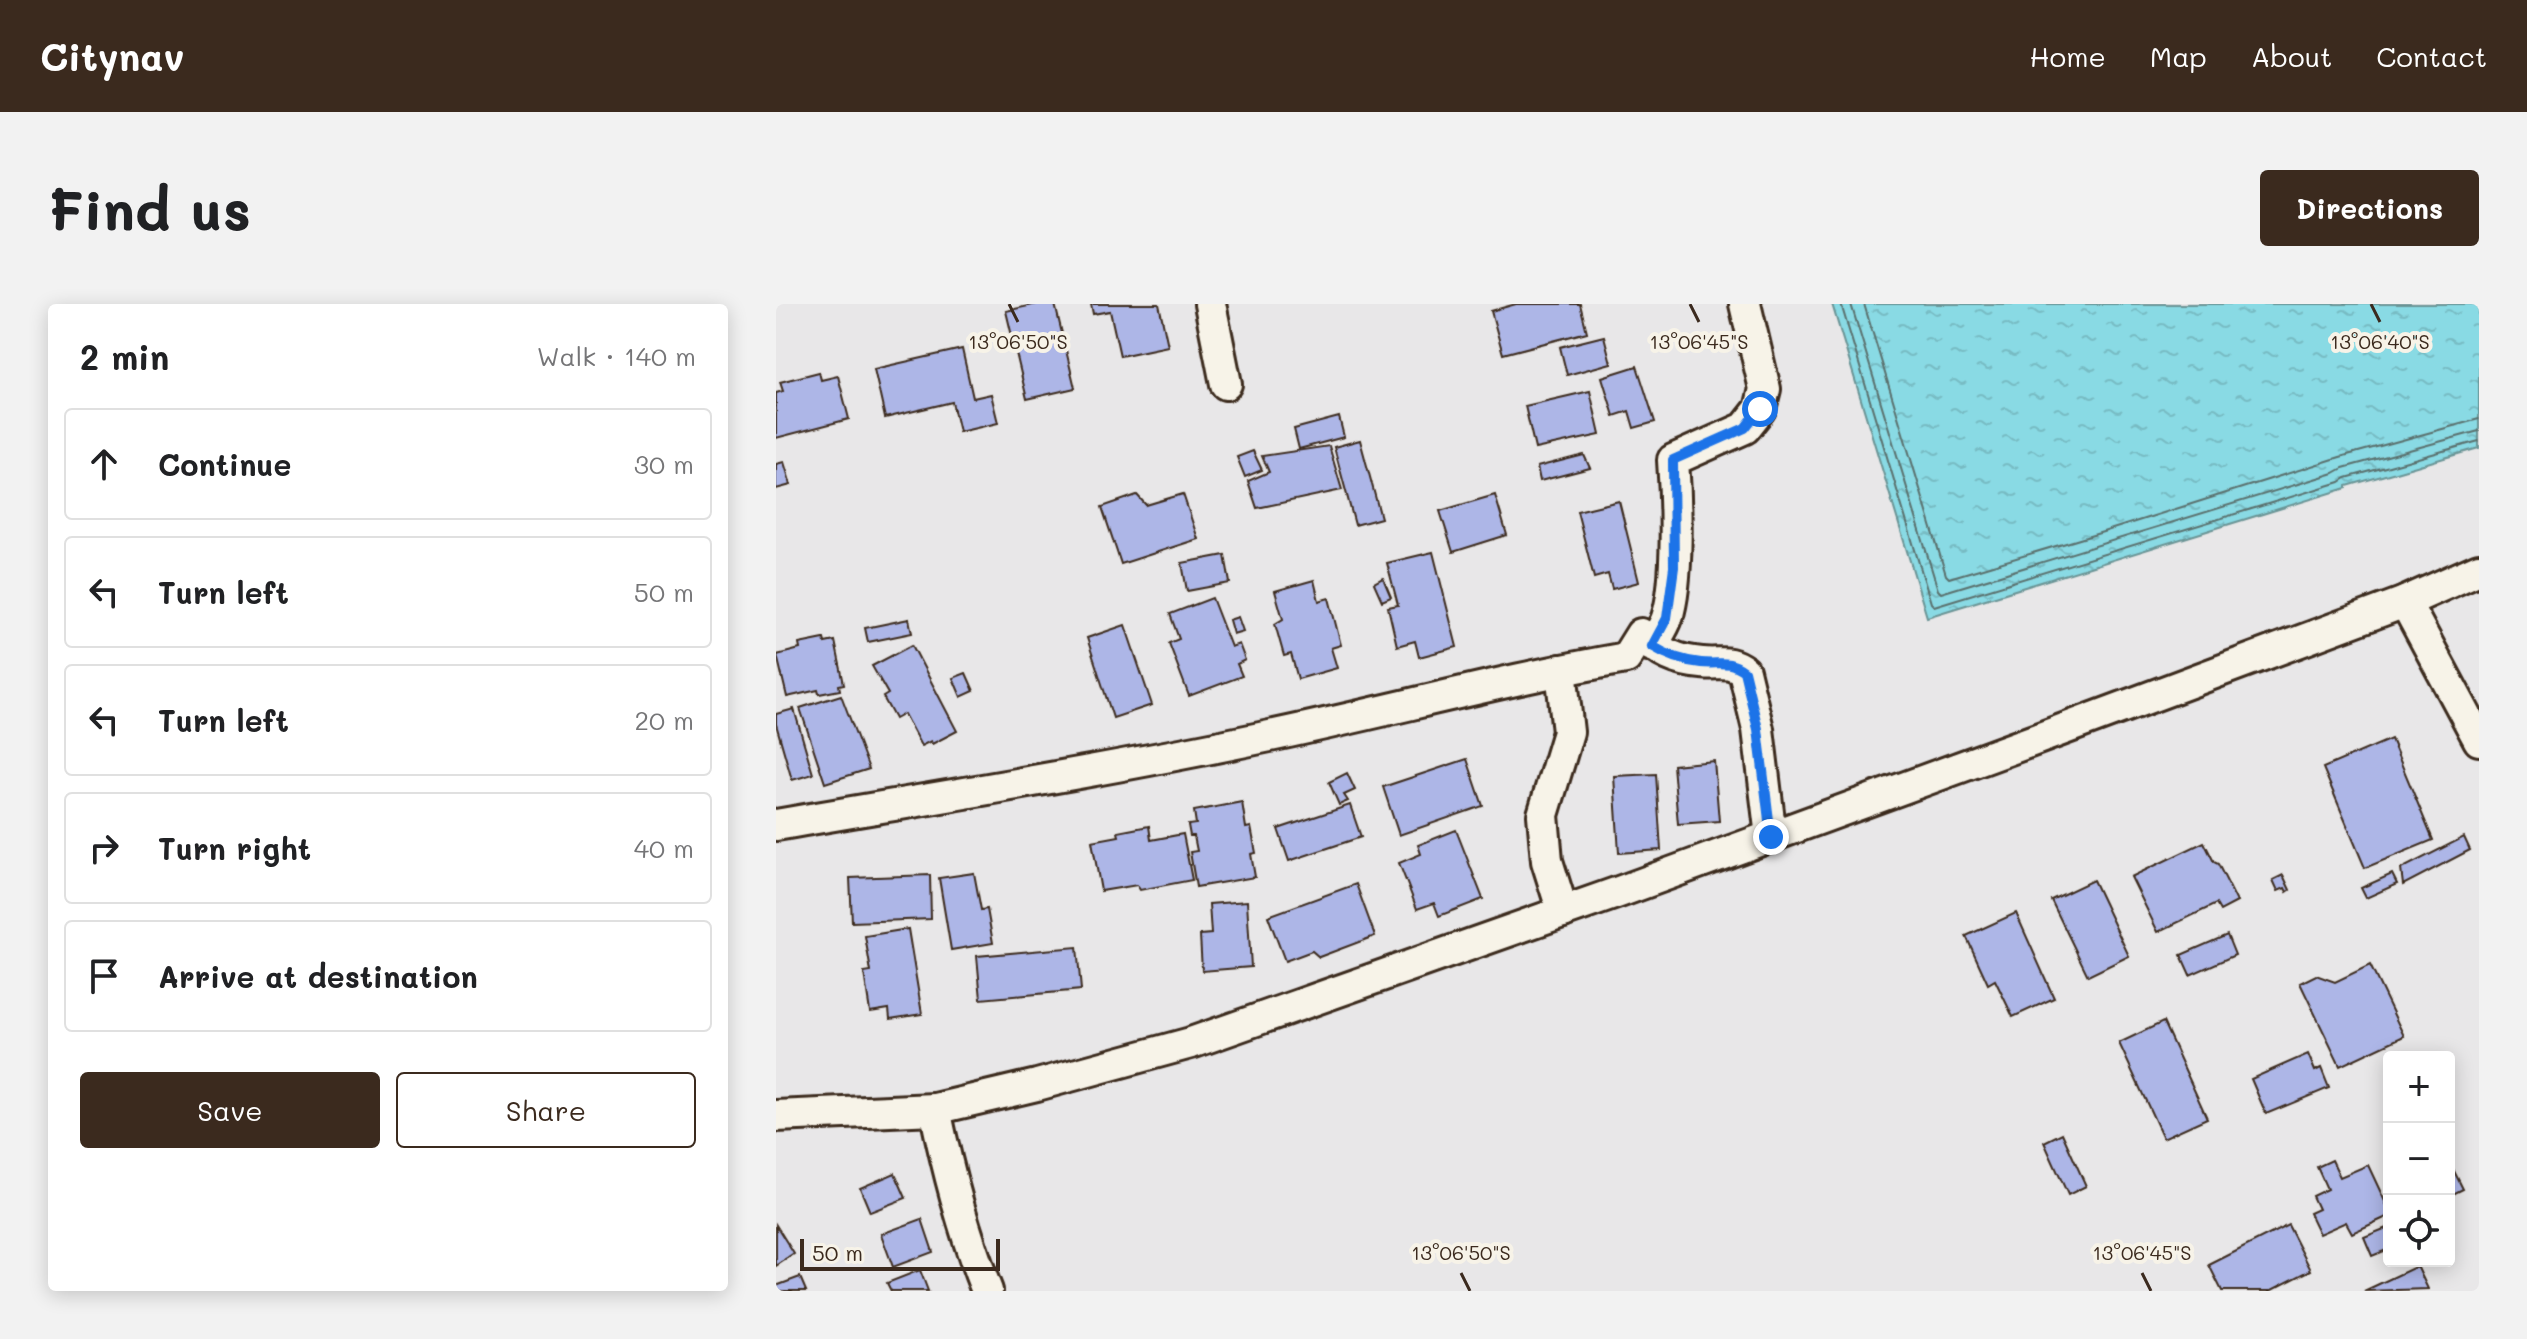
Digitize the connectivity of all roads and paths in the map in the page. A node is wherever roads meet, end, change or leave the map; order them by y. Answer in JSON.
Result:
{"nodes":[{"id":1,"x":1210,"y":304,"type":"edge"},
{"id":2,"x":1745,"y":304,"type":"edge"},
{"id":3,"x":1226,"y":384,"type":"dead end"},
{"id":4,"x":2479,"y":569,"type":"edge"},
{"id":5,"x":2405,"y":602,"type":"junction"},
{"id":6,"x":1652,"y":646,"type":"junction"},
{"id":7,"x":1561,"y":670,"type":"junction"},
{"id":8,"x":2479,"y":740,"type":"edge"},
{"id":9,"x":776,"y":825,"type":"edge"},
{"id":10,"x":1771,"y":837,"type":"junction"},
{"id":11,"x":1563,"y":912,"type":"junction"},
{"id":12,"x":935,"y":1109,"type":"junction"},
{"id":13,"x":776,"y":1116,"type":"edge"},
{"id":14,"x":987,"y":1291,"type":"edge"}],
"edges":[{"from":1,"to":3,"type":"street"},
{"from":2,"to":6,"type":"street"},
{"from":4,"to":5,"type":"street"},
{"from":5,"to":8,"type":"street"},
{"from":5,"to":10,"type":"street"},
{"from":6,"to":7,"type":"street"},
{"from":6,"to":10,"type":"street"},
{"from":7,"to":9,"type":"street"},
{"from":7,"to":11,"type":"street"},
{"from":10,"to":11,"type":"street"},
{"from":11,"to":12,"type":"street"},
{"from":12,"to":13,"type":"street"},
{"from":12,"to":14,"type":"street"}]}
